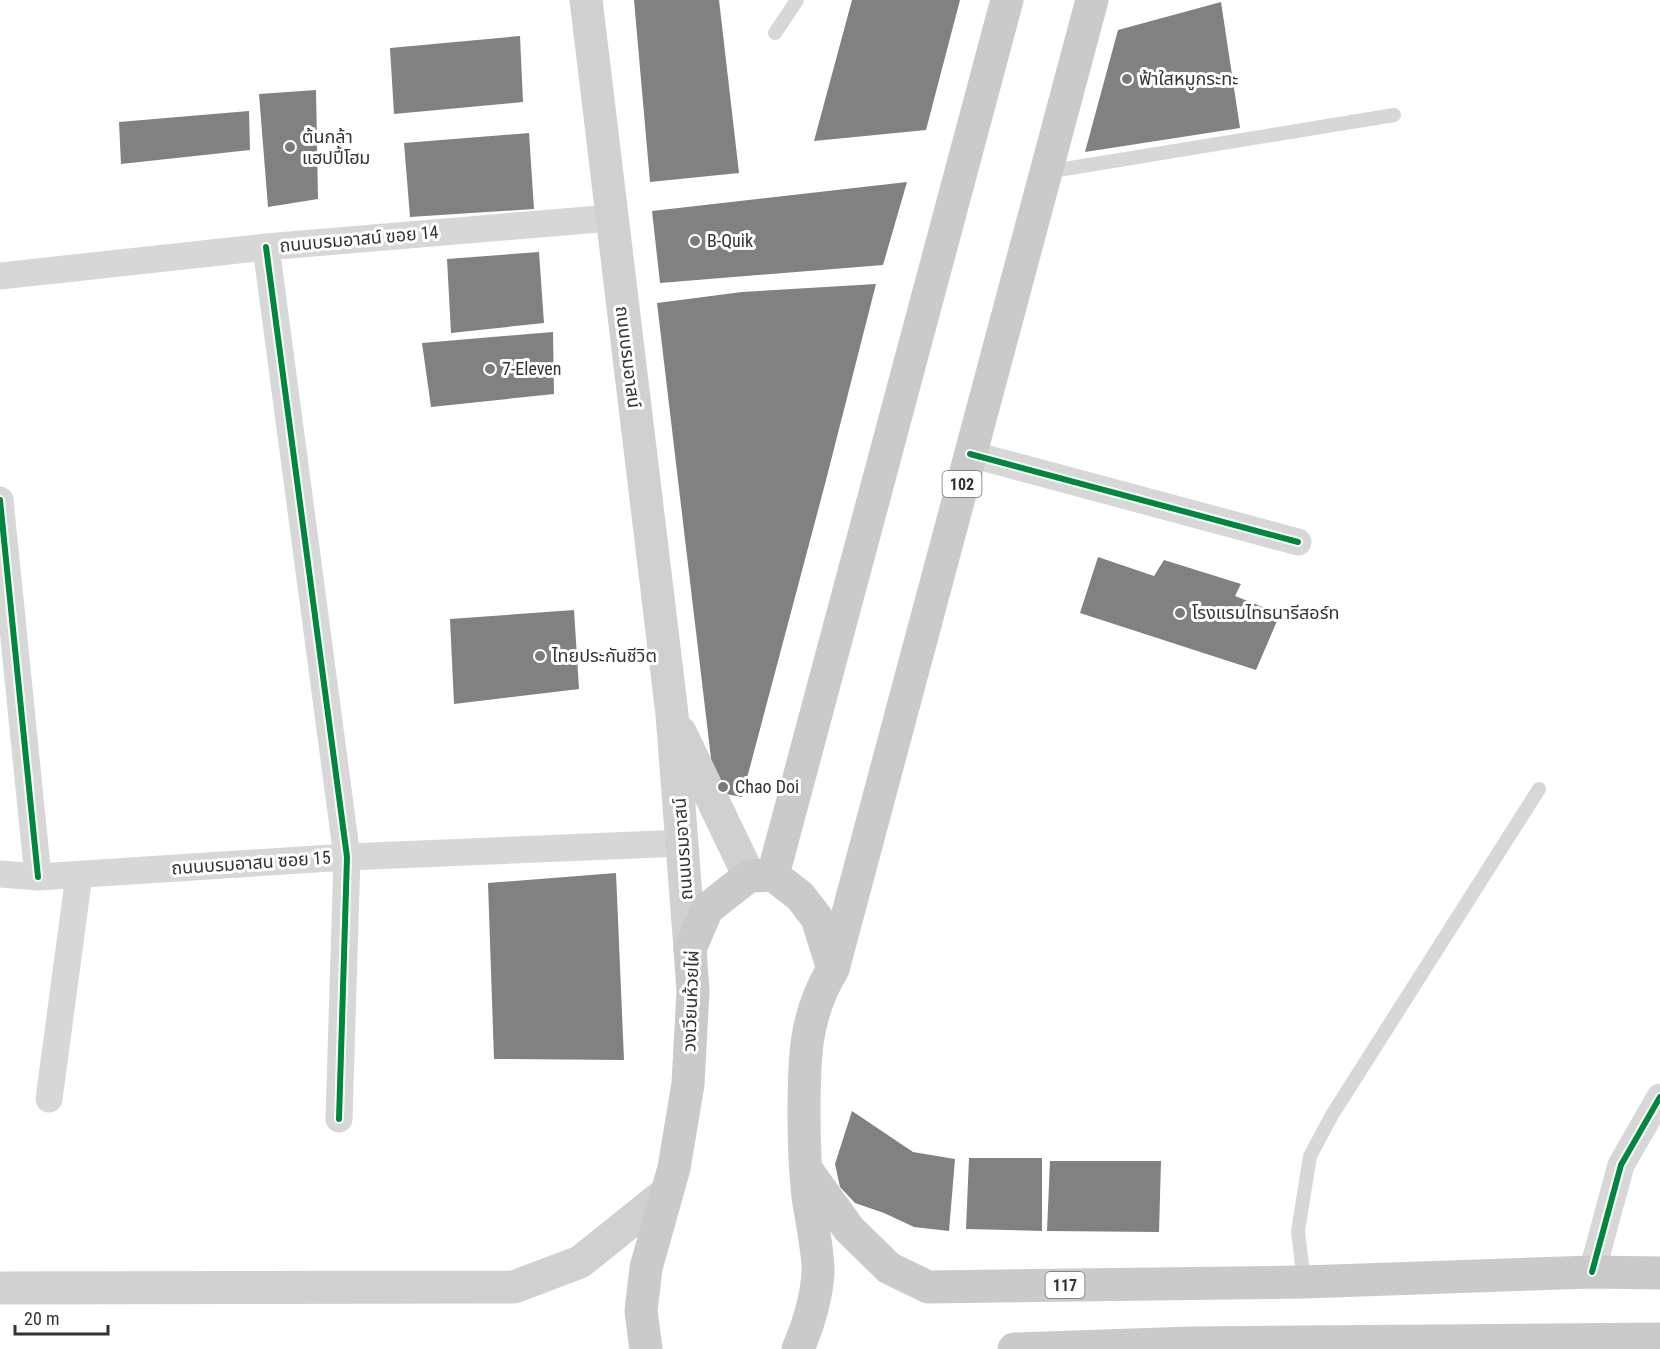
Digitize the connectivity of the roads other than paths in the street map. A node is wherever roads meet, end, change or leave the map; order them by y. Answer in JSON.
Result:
{"nodes":[{"id":1,"x":586,"y":0,"type":"edge"},
{"id":2,"x":797,"y":0,"type":"edge"},
{"id":3,"x":1006,"y":0,"type":"edge"},
{"id":4,"x":1092,"y":0,"type":"edge"},
{"id":5,"x":776,"y":33,"type":"dead end"},
{"id":6,"x":1394,"y":115,"type":"dead end"},
{"id":7,"x":1046,"y":172,"type":"junction"},
{"id":8,"x":611,"y":218,"type":"junction"},
{"id":9,"x":266,"y":247,"type":"junction"},
{"id":10,"x":0,"y":276,"type":"edge"},
{"id":11,"x":970,"y":454,"type":"junction"},
{"id":12,"x":0,"y":500,"type":"edge"},
{"id":13,"x":1298,"y":542,"type":"dead end"},
{"id":14,"x":672,"y":714,"type":"junction"},
{"id":15,"x":1539,"y":789,"type":"dead end"},
{"id":16,"x":682,"y":843,"type":"junction"},
{"id":17,"x":347,"y":856,"type":"junction"},
{"id":18,"x":0,"y":873,"type":"edge"},
{"id":19,"x":78,"y":875,"type":"junction"},
{"id":20,"x":761,"y":875,"type":"junction"},
{"id":21,"x":38,"y":877,"type":"junction"},
{"id":22,"x":690,"y":949,"type":"junction"},
{"id":23,"x":833,"y":969,"type":"junction"},
{"id":24,"x":1660,"y":1097,"type":"edge"},
{"id":25,"x":49,"y":1099,"type":"dead end"},
{"id":26,"x":339,"y":1119,"type":"dead end"},
{"id":27,"x":805,"y":1168,"type":"junction"},
{"id":28,"x":666,"y":1193,"type":"junction"},
{"id":29,"x":1592,"y":1272,"type":"junction"},
{"id":30,"x":1660,"y":1273,"type":"edge"},
{"id":31,"x":1304,"y":1282,"type":"junction"},
{"id":32,"x":0,"y":1288,"type":"edge"},
{"id":33,"x":1660,"y":1339,"type":"edge"},
{"id":34,"x":1191,"y":1346,"type":"edge"},
{"id":35,"x":646,"y":1349,"type":"edge"},
{"id":36,"x":798,"y":1349,"type":"edge"},
{"id":37,"x":1014,"y":1349,"type":"edge"}],
"edges":[{"from":1,"to":8,"type":"main road","name":"ถนนบรมอาสน์"},
{"from":2,"to":5,"type":"lane"},
{"from":3,"to":20,"type":"main road"},
{"from":4,"to":7,"type":"main road","number":"102"},
{"from":6,"to":7,"type":"lane"},
{"from":7,"to":11,"type":"main road","number":"102"},
{"from":8,"to":9,"type":"street","name":"ถนนบรมอาสน์ ฃอย 14"},
{"from":8,"to":14,"type":"main road","name":"ถนนบรมอาสน์"},
{"from":9,"to":10,"type":"street","name":"ถนนบรมอาสน์ ฃอย 14"},
{"from":9,"to":17,"type":"street"},
{"from":11,"to":13,"type":"street"},
{"from":11,"to":23,"type":"main road","number":"102"},
{"from":12,"to":21,"type":"street"},
{"from":14,"to":16,"type":"main road","name":"ถนนบรมอาสน์"},
{"from":14,"to":20,"type":"main road","name":"ถนนบรมอาสน์"},
{"from":15,"to":31,"type":"lane"},
{"from":16,"to":17,"type":"street","name":"ถนนบรมอาสน ซอย 15"},
{"from":16,"to":22,"type":"main road","name":"ถนนบรมอาสน์"},
{"from":17,"to":19,"type":"street","name":"ถนนบรมอาสน ซอย 15"},
{"from":17,"to":26,"type":"street"},
{"from":18,"to":21,"type":"street","name":"ถนนบรมอาสน ซอย 15"},
{"from":19,"to":21,"type":"street","name":"ถนนบรมอาสน ซอย 15"},
{"from":19,"to":25,"type":"street"},
{"from":20,"to":22,"type":"main road","name":"วงเวียนห้วยไผ่"},
{"from":20,"to":23,"type":"main road"},
{"from":22,"to":28,"type":"main road","name":"วงเวียนห้วยไผ่"},
{"from":23,"to":27,"type":"main road"},
{"from":24,"to":29,"type":"street"},
{"from":27,"to":31,"type":"main road","number":"117"},
{"from":27,"to":36,"type":"main road"},
{"from":28,"to":32,"type":"main road"},
{"from":28,"to":35,"type":"main road","name":"วงเวียนห้วยไผ่"},
{"from":29,"to":30,"type":"main road","number":"117"},
{"from":29,"to":31,"type":"main road","number":"117"},
{"from":33,"to":34,"type":"main road"},
{"from":34,"to":37,"type":"main road"}]}
